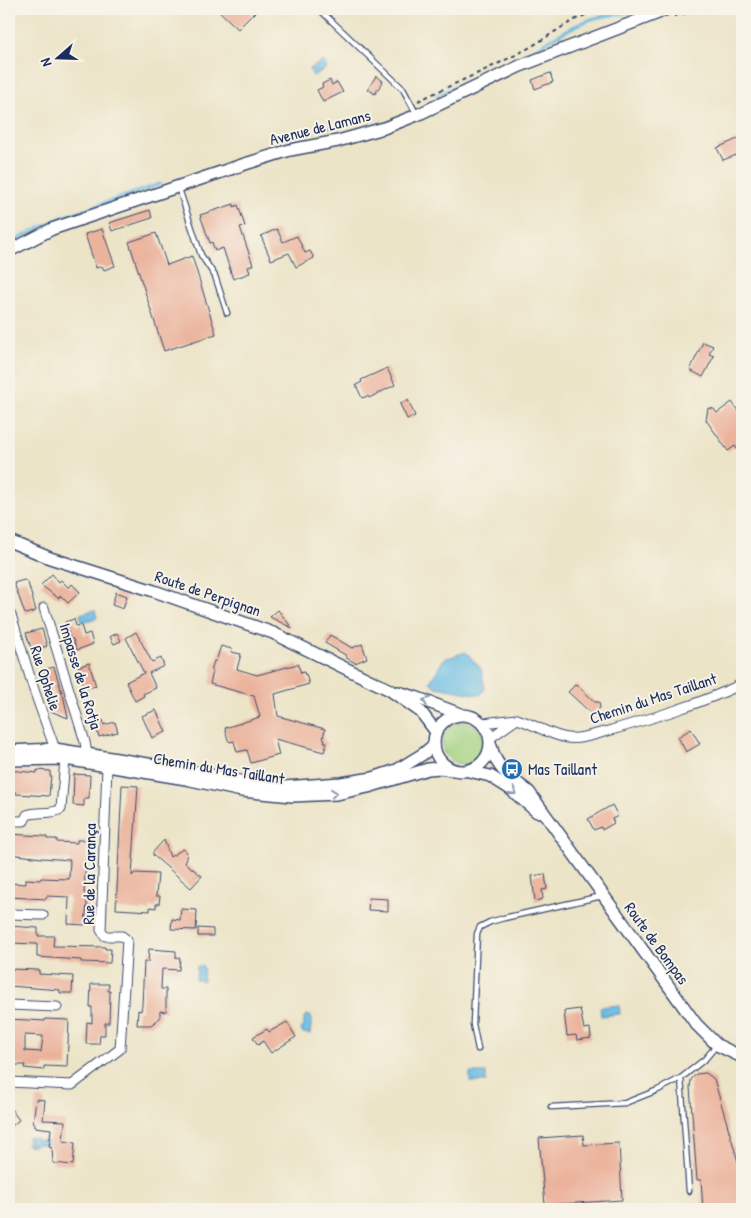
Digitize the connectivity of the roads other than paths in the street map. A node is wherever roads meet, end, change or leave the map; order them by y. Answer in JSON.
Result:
{"nodes":[{"id":1,"x":319,"y":9,"type":"edge"},
{"id":2,"x":652,"y":9,"type":"edge"},
{"id":3,"x":669,"y":13,"type":"edge"},
{"id":4,"x":634,"y":21,"type":"junction"},
{"id":5,"x":417,"y":115,"type":"junction"},
{"id":6,"x":178,"y":186,"type":"junction"},
{"id":7,"x":9,"y":251,"type":"edge"},
{"id":8,"x":227,"y":313,"type":"dead end"},
{"id":9,"x":9,"y":542,"type":"edge"},
{"id":10,"x":44,"y":608,"type":"dead end"},
{"id":11,"x":11,"y":615,"type":"dead end"},
{"id":12,"x":742,"y":684,"type":"edge"},
{"id":13,"x":390,"y":690,"type":"junction"},
{"id":14,"x":460,"y":714,"type":"junction"},
{"id":15,"x":517,"y":719,"type":"junction"},
{"id":16,"x":482,"y":723,"type":"junction"},
{"id":17,"x":436,"y":732,"type":"junction"},
{"id":18,"x":491,"y":742,"type":"junction"},
{"id":19,"x":434,"y":745,"type":"junction"},
{"id":20,"x":55,"y":749,"type":"junction"},
{"id":21,"x":9,"y":751,"type":"edge"},
{"id":22,"x":87,"y":754,"type":"junction"},
{"id":23,"x":65,"y":759,"type":"junction"},
{"id":24,"x":9,"y":760,"type":"edge"},
{"id":25,"x":107,"y":766,"type":"junction"},
{"id":26,"x":452,"y":770,"type":"junction"},
{"id":27,"x":470,"y":771,"type":"junction"},
{"id":28,"x":9,"y":821,"type":"edge"},
{"id":29,"x":559,"y":833,"type":"junction"},
{"id":30,"x":603,"y":896,"type":"junction"},
{"id":31,"x":9,"y":914,"type":"edge"},
{"id":32,"x":42,"y":915,"type":"dead end"},
{"id":33,"x":9,"y":1005,"type":"edge"},
{"id":34,"x":57,"y":1007,"type":"dead end"},
{"id":35,"x":717,"y":1045,"type":"junction"},
{"id":36,"x":478,"y":1048,"type":"dead end"},
{"id":37,"x":742,"y":1057,"type":"edge"},
{"id":38,"x":681,"y":1078,"type":"junction"},
{"id":39,"x":9,"y":1082,"type":"edge"},
{"id":40,"x":551,"y":1107,"type":"dead end"},
{"id":41,"x":689,"y":1191,"type":"dead end"}],
"edges":[{"from":1,"to":5,"type":"lane"},
{"from":2,"to":4,"type":"main road","name":"Avenue de Lamans"},
{"from":3,"to":4,"type":"main road","name":"Avenue de Lamans"},
{"from":4,"to":5,"type":"main road","name":"Avenue de Lamans"},
{"from":5,"to":6,"type":"main road","name":"Avenue de Lamans"},
{"from":6,"to":7,"type":"main road","name":"Avenue de Lamans"},
{"from":6,"to":8,"type":"lane"},
{"from":9,"to":13,"type":"main road","name":"Route de Perpignan"},
{"from":10,"to":22,"type":"street","name":"Impasse de la Rotja"},
{"from":11,"to":20,"type":"street","name":"Rue Ophelie"},
{"from":12,"to":15,"type":"street","name":"Chemin du Mas Taillant"},
{"from":14,"to":13,"type":"main road","name":"Route de Perpignan","one_way":true},
{"from":13,"to":17,"type":"main road","name":"Route de Perpignan"},
{"from":14,"to":16,"type":"main road"},
{"from":14,"to":17,"type":"main road"},
{"from":15,"to":16,"type":"street"},
{"from":15,"to":18,"type":"street"},
{"from":16,"to":18,"type":"main road"},
{"from":17,"to":19,"type":"main road"},
{"from":18,"to":27,"type":"main road"},
{"from":18,"to":29,"type":"main road"},
{"from":19,"to":22,"type":"main road","name":"Chemin du Mas Taillant"},
{"from":19,"to":26,"type":"main road"},
{"from":20,"to":21,"type":"main road","name":"Chemin du Mas Taillant"},
{"from":20,"to":22,"type":"main road","name":"Chemin du Mas Taillant"},
{"from":23,"to":24,"type":"main road","name":"Chemin du Mas Taillant"},
{"from":23,"to":25,"type":"main road","name":"Chemin du Mas Taillant"},
{"from":23,"to":28,"type":"street","name":"Rue de la Carança"},
{"from":25,"to":26,"type":"main road","name":"Chemin du Mas Taillant","one_way":true},
{"from":25,"to":39,"type":"street","name":"Rue de la Carança"},
{"from":26,"to":27,"type":"main road"},
{"from":27,"to":29,"type":"main road","one_way":true},
{"from":29,"to":30,"type":"main road","name":"Route de Bompas"},
{"from":30,"to":35,"type":"main road","name":"Route de Bompas"},
{"from":30,"to":36,"type":"lane"},
{"from":31,"to":32,"type":"street"},
{"from":33,"to":34,"type":"street"},
{"from":35,"to":37,"type":"main road","name":"Route de Bompas"},
{"from":35,"to":38,"type":"lane"},
{"from":38,"to":40,"type":"lane"},
{"from":38,"to":41,"type":"lane"}]}
